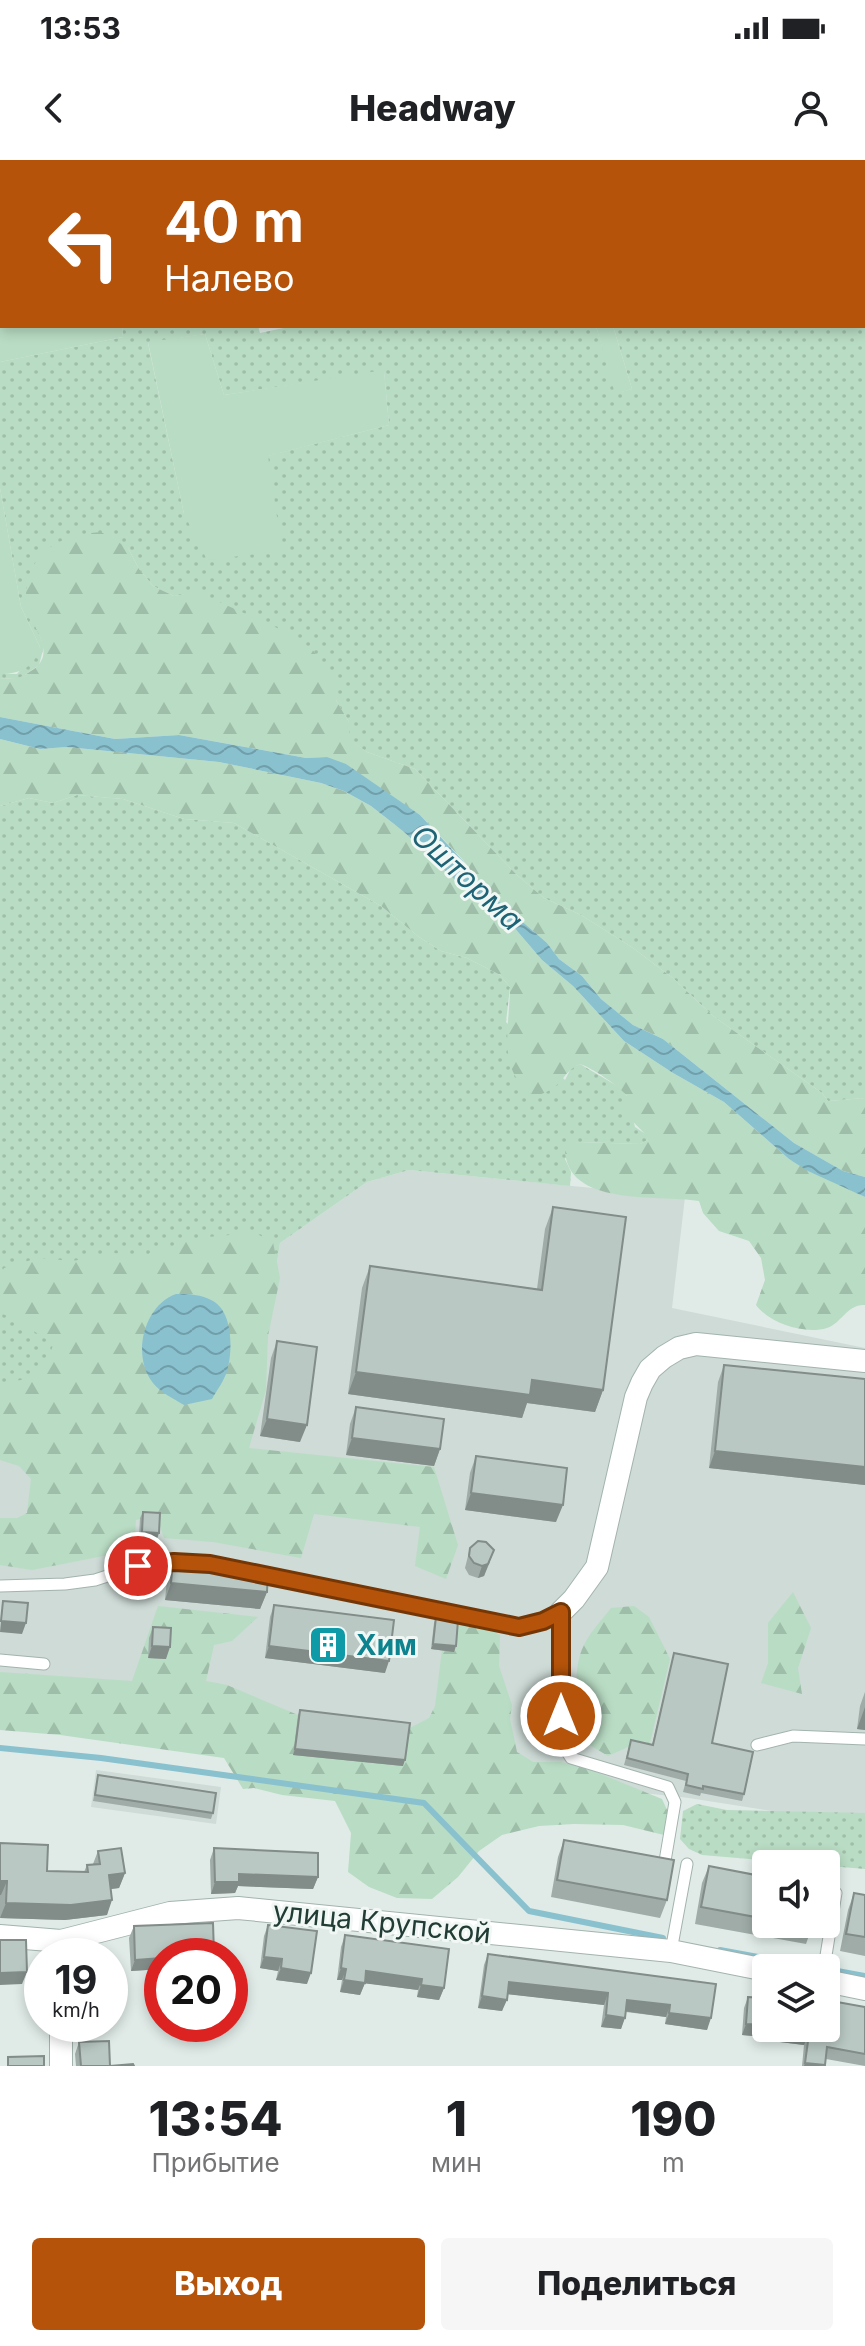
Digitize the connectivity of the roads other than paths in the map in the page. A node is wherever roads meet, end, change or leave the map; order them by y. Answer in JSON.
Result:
{"nodes":[{"id":1,"x":865,"y":1361,"type":"edge"},
{"id":2,"x":0,"y":1586,"type":"edge"},
{"id":3,"x":561,"y":1612,"type":"junction"},
{"id":4,"x":0,"y":1660,"type":"edge"},
{"id":5,"x":44,"y":1664,"type":"dead end"},
{"id":6,"x":865,"y":1739,"type":"edge"},
{"id":7,"x":757,"y":1745,"type":"dead end"},
{"id":8,"x":665,"y":1861,"type":"edge"},
{"id":9,"x":687,"y":1864,"type":"dead end"},
{"id":10,"x":0,"y":1936,"type":"edge"},
{"id":11,"x":92,"y":1938,"type":"edge"},
{"id":12,"x":24,"y":1941,"type":"edge"},
{"id":13,"x":671,"y":1951,"type":"junction"},
{"id":14,"x":752,"y":1967,"type":"edge"},
{"id":15,"x":840,"y":1984,"type":"edge"},
{"id":16,"x":865,"y":1989,"type":"edge"},
{"id":17,"x":61,"y":2042,"type":"edge"},
{"id":18,"x":61,"y":2066,"type":"edge"}],
"edges":[{"from":1,"to":3,"type":"street"},
{"from":2,"to":3,"type":"lane"},
{"from":3,"to":8,"type":"lane"},
{"from":4,"to":5,"type":"lane"},
{"from":6,"to":7,"type":"lane"},
{"from":9,"to":13,"type":"lane"},
{"from":10,"to":12,"type":"street","name":"улица Крупской"},
{"from":11,"to":13,"type":"street","name":"улица Крупской"},
{"from":13,"to":14,"type":"street","name":"улица Крупской"},
{"from":15,"to":16,"type":"street"},
{"from":17,"to":18,"type":"street"}]}
